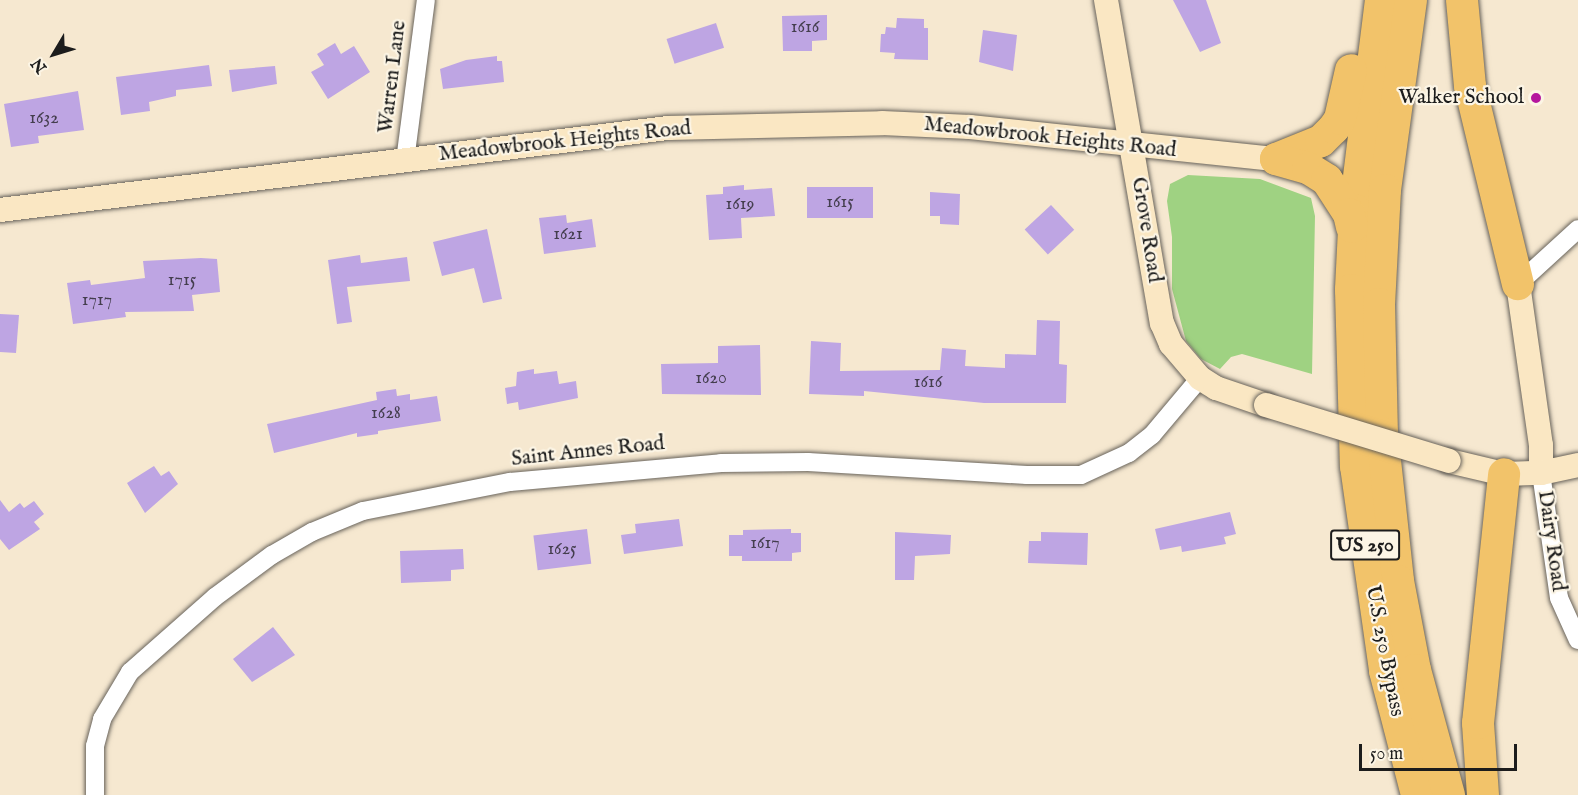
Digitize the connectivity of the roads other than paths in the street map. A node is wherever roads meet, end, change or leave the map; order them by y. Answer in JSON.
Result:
{"nodes":[{"id":1,"x":426,"y":0,"type":"edge"},
{"id":2,"x":1106,"y":0,"type":"edge"},
{"id":3,"x":1411,"y":0,"type":"edge"},
{"id":4,"x":1462,"y":0,"type":"edge"},
{"id":5,"x":1379,"y":9,"type":"edge"},
{"id":6,"x":1132,"y":146,"type":"junction"},
{"id":7,"x":1276,"y":159,"type":"junction"},
{"id":8,"x":405,"y":161,"type":"junction"},
{"id":9,"x":0,"y":210,"type":"edge"},
{"id":10,"x":1578,"y":229,"type":"edge"},
{"id":11,"x":1353,"y":238,"type":"junction"},
{"id":12,"x":1518,"y":284,"type":"junction"},
{"id":13,"x":1200,"y":378,"type":"junction"},
{"id":14,"x":1449,"y":461,"type":"joint"},
{"id":15,"x":1578,"y":465,"type":"edge"},
{"id":16,"x":1542,"y":473,"type":"junction"},
{"id":17,"x":1503,"y":474,"type":"junction"},
{"id":18,"x":1578,"y":640,"type":"edge"},
{"id":19,"x":95,"y":795,"type":"edge"},
{"id":20,"x":1417,"y":795,"type":"edge"},
{"id":21,"x":1449,"y":795,"type":"edge"},
{"id":22,"x":1483,"y":795,"type":"edge"}],
"edges":[{"from":1,"to":8,"type":"street","name":"Warren Lane"},
{"from":2,"to":6,"type":"street","name":"Grove Road"},
{"from":3,"to":21,"type":"highway","name":"U.S. 250 Bypass","number":"US 250"},
{"from":4,"to":12,"type":"highway"},
{"from":5,"to":7,"type":"highway"},
{"from":5,"to":11,"type":"highway","number":"US 250"},
{"from":6,"to":7,"type":"street","name":"Meadowbrook Heights Road"},
{"from":6,"to":8,"type":"street","name":"Meadowbrook Heights Road"},
{"from":6,"to":13,"type":"street","name":"Grove Road"},
{"from":7,"to":11,"type":"highway"},
{"from":8,"to":9,"type":"street","name":"Meadowbrook Heights Road"},
{"from":10,"to":12,"type":"street"},
{"from":11,"to":20,"type":"highway","name":"U.S. 250 Bypass","number":"US 250"},
{"from":12,"to":16,"type":"street"},
{"from":13,"to":14,"type":"street","name":"Grove Road","bridge":true},
{"from":13,"to":19,"type":"street","name":"Saint Annes Road"},
{"from":14,"to":17,"type":"street","name":"Dairy Road"},
{"from":15,"to":16,"type":"street","name":"Dairy Road"},
{"from":16,"to":17,"type":"street","name":"Dairy Road"},
{"from":16,"to":18,"type":"street","name":"Dairy Road"},
{"from":17,"to":22,"type":"highway"}]}
